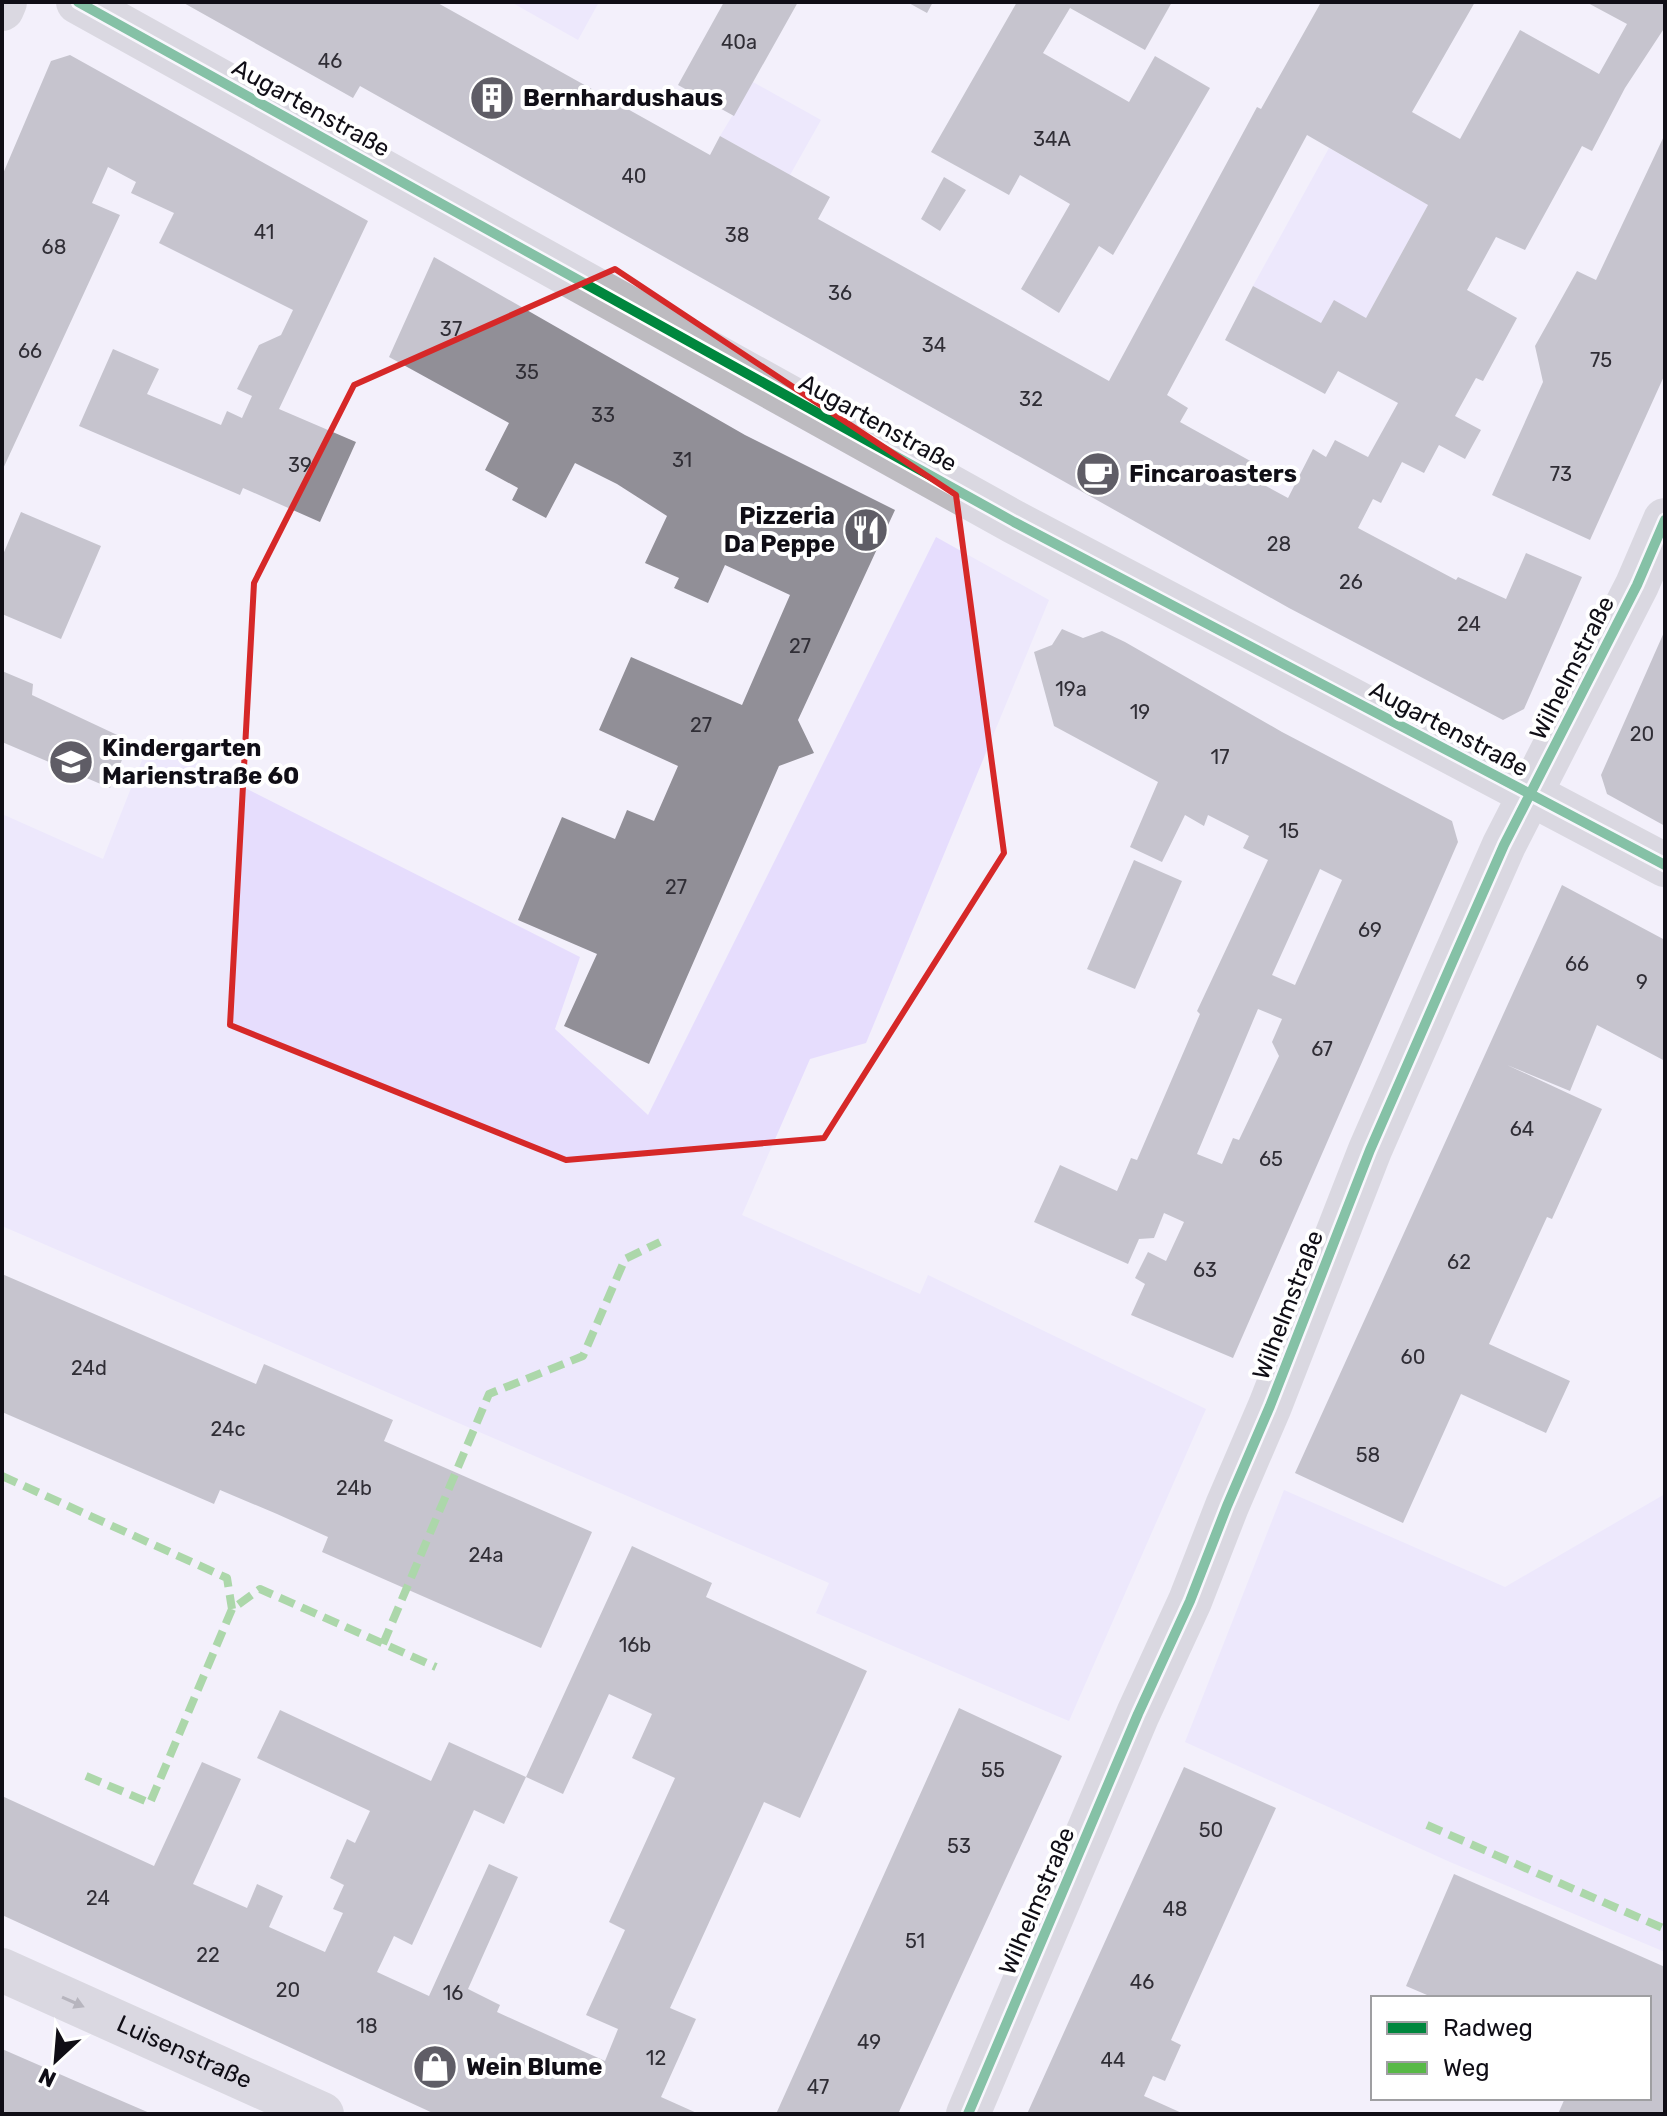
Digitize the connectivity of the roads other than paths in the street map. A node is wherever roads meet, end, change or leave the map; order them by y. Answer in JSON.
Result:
{"nodes":[{"id":1,"x":5,"y":2,"type":"edge"},
{"id":2,"x":78,"y":2,"type":"edge"},
{"id":3,"x":2,"y":9,"type":"edge"},
{"id":4,"x":1665,"y":520,"type":"edge"},
{"id":5,"x":1529,"y":794,"type":"junction"},
{"id":6,"x":1665,"y":865,"type":"edge"},
{"id":7,"x":2,"y":1970,"type":"edge"},
{"id":8,"x":322,"y":2114,"type":"edge"},
{"id":9,"x":968,"y":2114,"type":"edge"}],
"edges":[{"from":1,"to":3,"type":"street"},
{"from":2,"to":5,"type":"street","name":"Augartenstraße"},
{"from":4,"to":5,"type":"street","name":"Wilhelmstraße"},
{"from":5,"to":6,"type":"street","name":"Augartenstraße"},
{"from":5,"to":9,"type":"street","name":"Wilhelmstraße"},
{"from":7,"to":8,"type":"street","name":"Luisenstraße","one_way":true}]}
